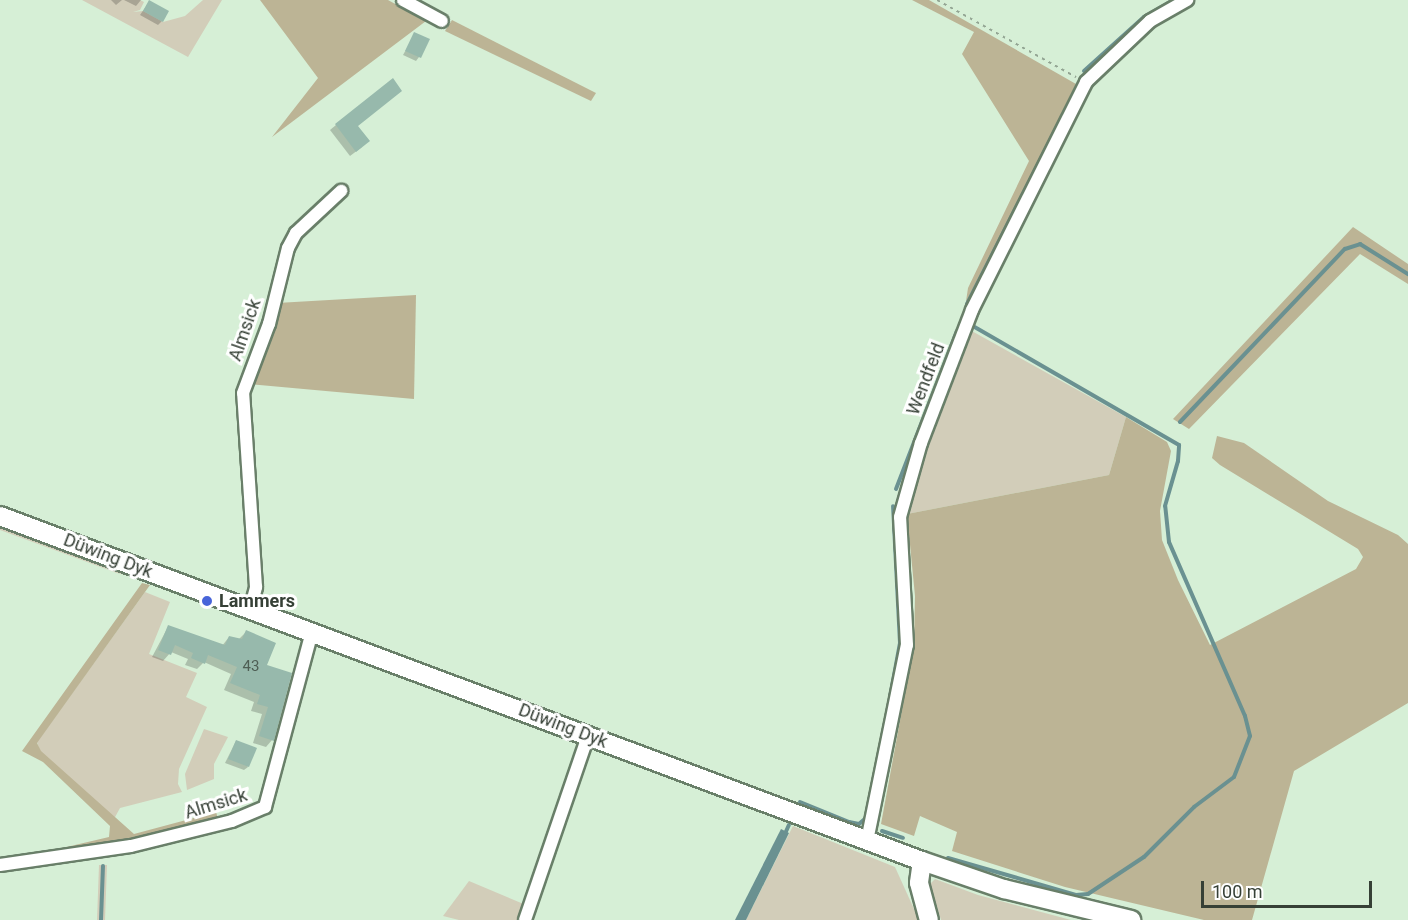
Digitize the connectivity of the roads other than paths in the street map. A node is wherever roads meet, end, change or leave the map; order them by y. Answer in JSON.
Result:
{"nodes":[{"id":1,"x":402,"y":0,"type":"edge"},
{"id":2,"x":1187,"y":0,"type":"edge"},
{"id":3,"x":442,"y":21,"type":"dead end"},
{"id":4,"x":341,"y":191,"type":"dead end"},
{"id":5,"x":0,"y":516,"type":"edge"},
{"id":6,"x":250,"y":610,"type":"junction"},
{"id":7,"x":312,"y":632,"type":"junction"},
{"id":8,"x":588,"y":736,"type":"junction"},
{"id":9,"x":867,"y":841,"type":"junction"},
{"id":10,"x":922,"y":861,"type":"junction"},
{"id":11,"x":0,"y":865,"type":"edge"},
{"id":12,"x":525,"y":920,"type":"edge"},
{"id":13,"x":929,"y":920,"type":"edge"},
{"id":14,"x":1131,"y":920,"type":"edge"}],
"edges":[{"from":1,"to":3,"type":"street"},
{"from":2,"to":9,"type":"street","name":"Wendfeld"},
{"from":4,"to":6,"type":"street","name":"Almsick"},
{"from":5,"to":6,"type":"street","name":"Düwing Dyk"},
{"from":6,"to":7,"type":"street","name":"Düwing Dyk"},
{"from":7,"to":8,"type":"street","name":"Düwing Dyk"},
{"from":7,"to":11,"type":"street","name":"Almsick"},
{"from":8,"to":9,"type":"street","name":"Düwing Dyk"},
{"from":8,"to":12,"type":"street"},
{"from":9,"to":10,"type":"street","name":"Düwing Dyk"},
{"from":10,"to":13,"type":"street"},
{"from":10,"to":14,"type":"street","name":"Düwing Dyk"}]}
